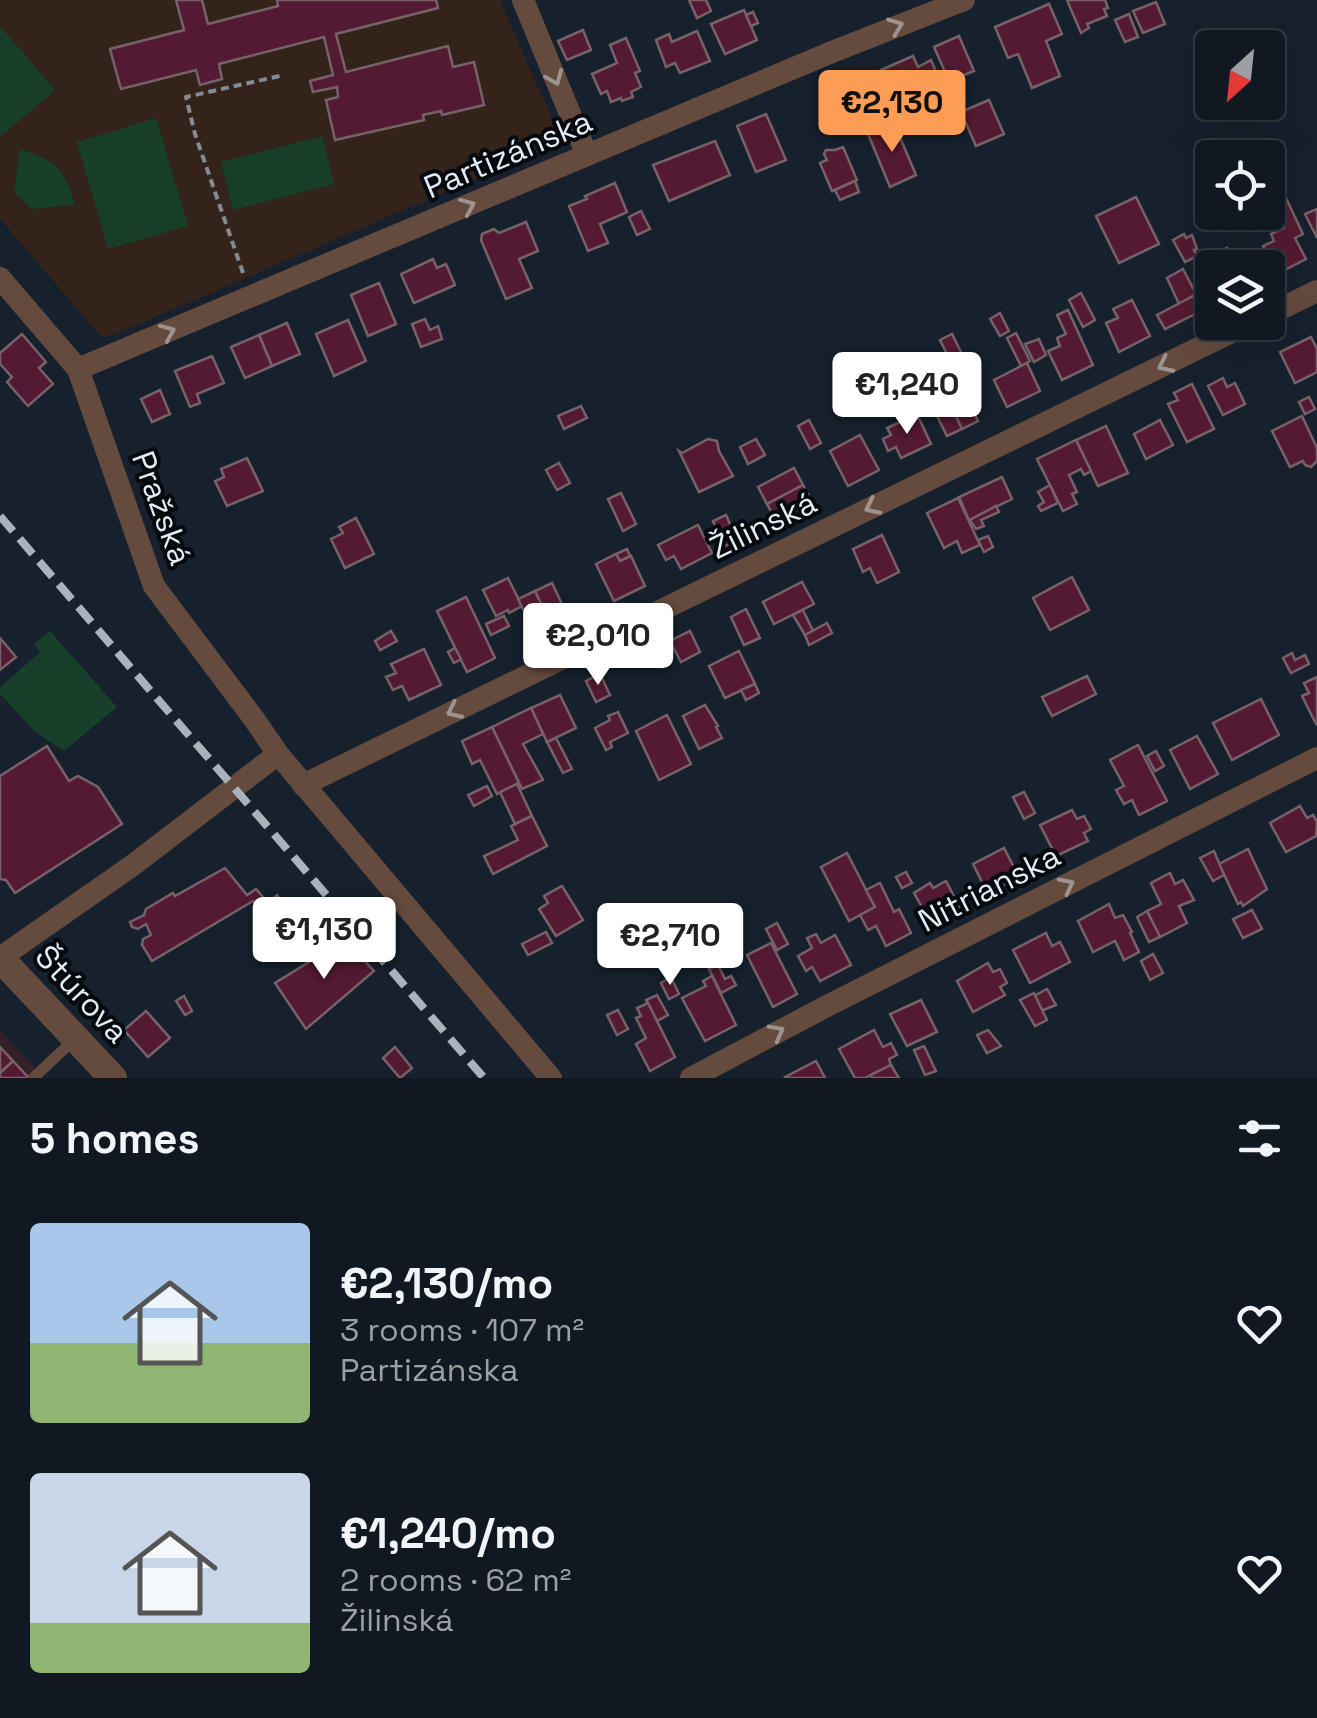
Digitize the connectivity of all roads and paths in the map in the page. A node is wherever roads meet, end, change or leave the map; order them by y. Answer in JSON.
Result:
{"nodes":[{"id":1,"x":523,"y":0,"type":"edge"},
{"id":2,"x":964,"y":0,"type":"edge"},
{"id":3,"x":284,"y":75,"type":"dead end"},
{"id":4,"x":588,"y":156,"type":"junction"},
{"id":5,"x":0,"y":278,"type":"edge"},
{"id":6,"x":245,"y":278,"type":"dead end"},
{"id":7,"x":1317,"y":291,"type":"edge"},
{"id":8,"x":1285,"y":307,"type":"edge"},
{"id":9,"x":1215,"y":340,"type":"edge"},
{"id":10,"x":78,"y":369,"type":"junction"},
{"id":11,"x":278,"y":754,"type":"junction"},
{"id":12,"x":1317,"y":758,"type":"edge"},
{"id":13,"x":302,"y":786,"type":"junction"},
{"id":14,"x":0,"y":958,"type":"edge"},
{"id":15,"x":76,"y":1038,"type":"junction"},
{"id":16,"x":108,"y":1076,"type":"edge"},
{"id":17,"x":33,"y":1078,"type":"edge"},
{"id":18,"x":551,"y":1078,"type":"edge"},
{"id":19,"x":691,"y":1078,"type":"edge"}],
"edges":[{"from":1,"to":4,"type":"street","one_way":true},
{"from":4,"to":2,"type":"street","name":"Partizánska","one_way":true},
{"from":3,"to":6,"type":"path"},
{"from":10,"to":4,"type":"street","name":"Partizánska","one_way":true},
{"from":5,"to":10,"type":"street","name":"Pražská"},
{"from":7,"to":8,"type":"street"},
{"from":9,"to":13,"type":"street","name":"Žilinská","one_way":true},
{"from":10,"to":11,"type":"street","name":"Pražská"},
{"from":11,"to":13,"type":"street","name":"Pražská"},
{"from":11,"to":14,"type":"street"},
{"from":19,"to":12,"type":"street","name":"Nitrianska","one_way":true},
{"from":13,"to":18,"type":"street","name":"Pražská"},
{"from":14,"to":15,"type":"street","name":"Štúrova"},
{"from":15,"to":16,"type":"street","name":"Štúrova"},
{"from":15,"to":17,"type":"lane"}]}
